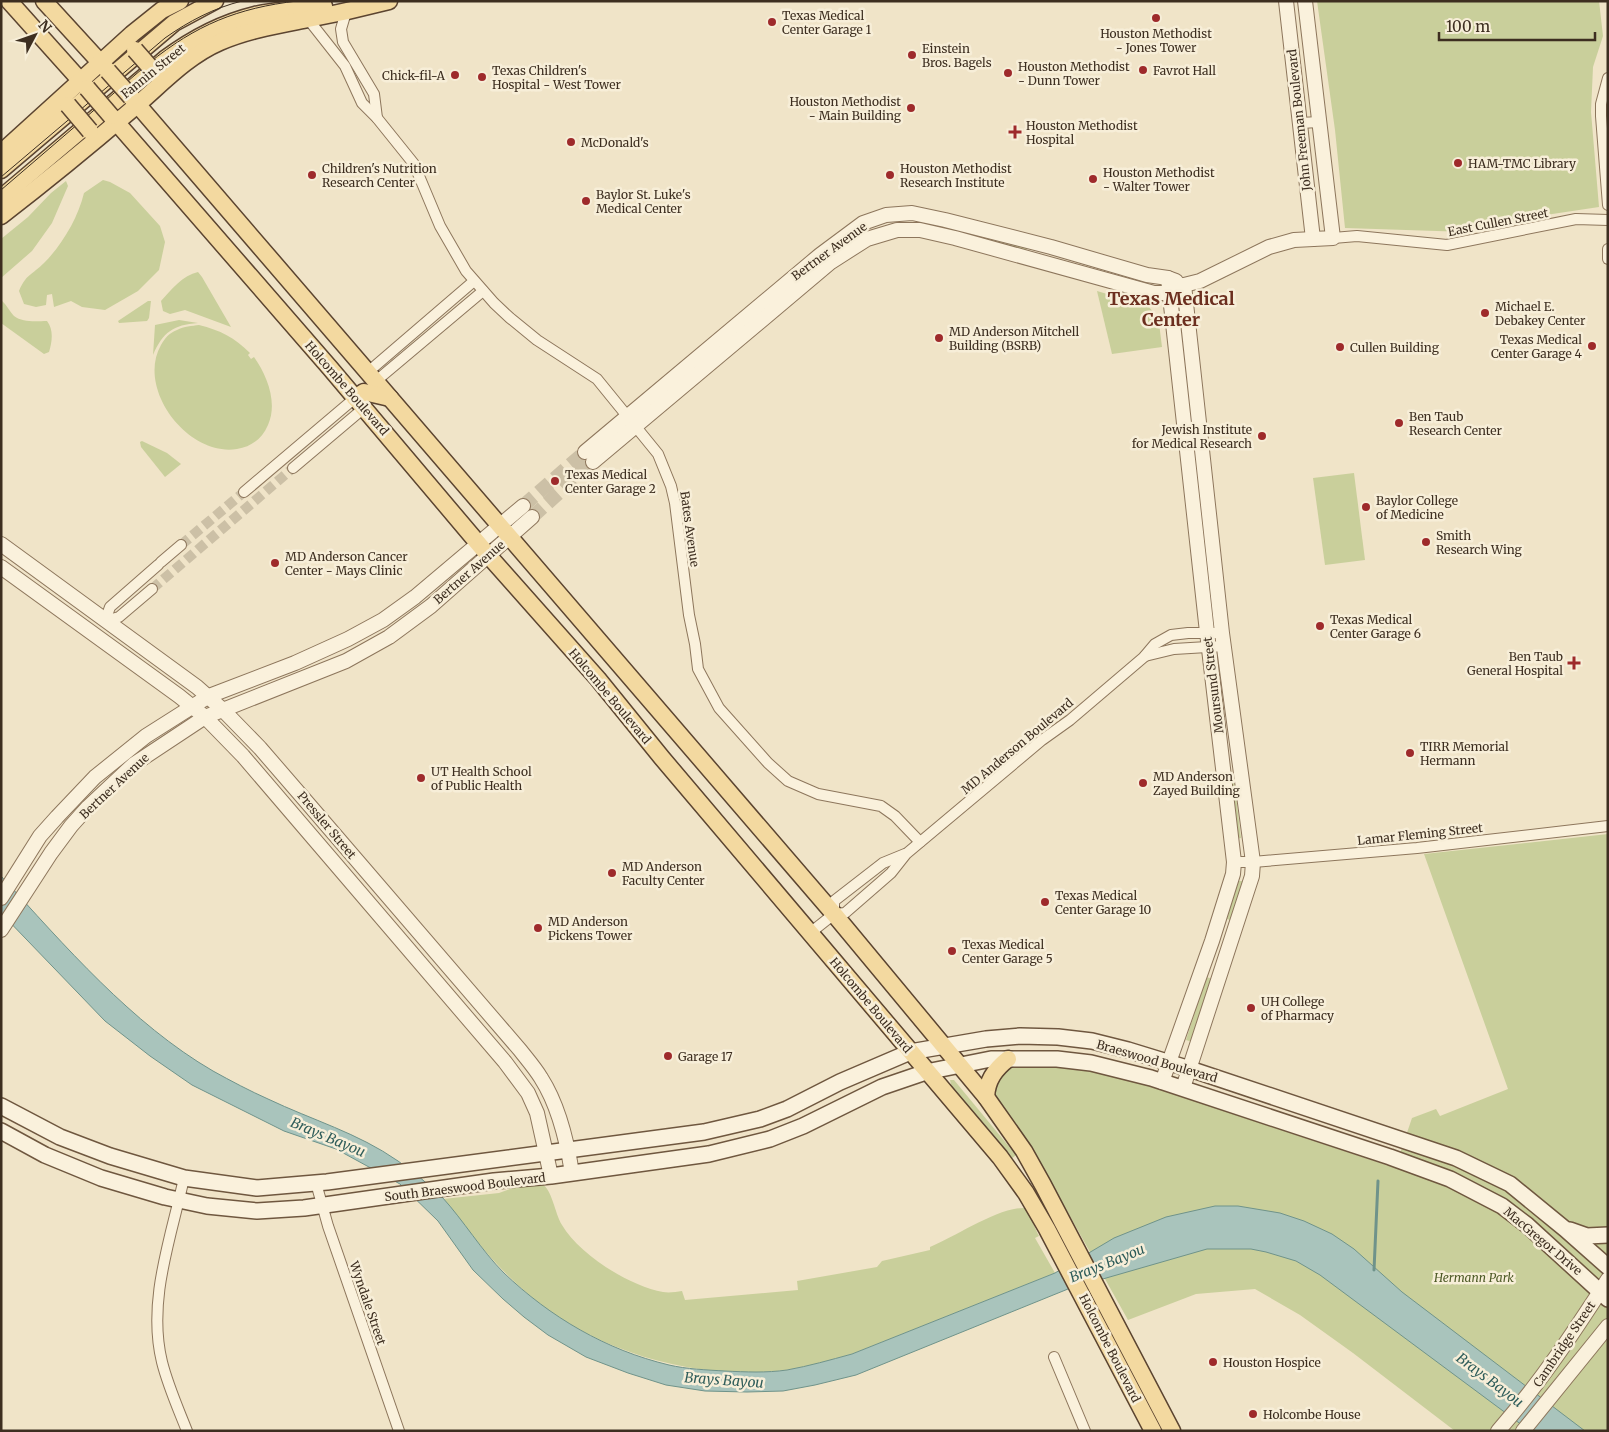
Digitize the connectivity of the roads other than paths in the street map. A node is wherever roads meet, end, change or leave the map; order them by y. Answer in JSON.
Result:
{"nodes":[{"id":1,"x":9,"y":1,"type":"edge"},
{"id":2,"x":44,"y":1,"type":"edge"},
{"id":3,"x":180,"y":1,"type":"edge"},
{"id":4,"x":215,"y":1,"type":"edge"},
{"id":5,"x":365,"y":1,"type":"edge"},
{"id":6,"x":389,"y":1,"type":"edge"},
{"id":7,"x":1286,"y":1,"type":"edge"},
{"id":8,"x":1305,"y":1,"type":"edge"},
{"id":9,"x":346,"y":12,"type":"junction"},
{"id":10,"x":308,"y":19,"type":"junction"},
{"id":11,"x":132,"y":34,"type":"junction"},
{"id":12,"x":105,"y":67,"type":"junction"},
{"id":13,"x":162,"y":75,"type":"junction"},
{"id":14,"x":1608,"y":78,"type":"edge"},
{"id":15,"x":84,"y":85,"type":"junction"},
{"id":16,"x":135,"y":101,"type":"junction"},
{"id":17,"x":47,"y":112,"type":"junction"},
{"id":18,"x":377,"y":118,"type":"junction"},
{"id":19,"x":114,"y":119,"type":"junction"},
{"id":20,"x":1319,"y":122,"type":"junction"},
{"id":21,"x":1300,"y":123,"type":"junction"},
{"id":22,"x":83,"y":152,"type":"junction"},
{"id":23,"x":1,"y":153,"type":"edge"},
{"id":24,"x":1,"y":170,"type":"edge"},
{"id":25,"x":1,"y":198,"type":"edge"},
{"id":26,"x":1608,"y":205,"type":"edge"},
{"id":27,"x":1,"y":216,"type":"edge"},
{"id":28,"x":1608,"y":220,"type":"edge"},
{"id":29,"x":1333,"y":238,"type":"junction"},
{"id":30,"x":1313,"y":239,"type":"junction"},
{"id":31,"x":1608,"y":249,"type":"edge"},
{"id":32,"x":1608,"y":259,"type":"edge"},
{"id":33,"x":1168,"y":278,"type":"junction"},
{"id":34,"x":474,"y":281,"type":"junction"},
{"id":35,"x":1184,"y":285,"type":"junction"},
{"id":36,"x":483,"y":291,"type":"junction"},
{"id":37,"x":1169,"y":293,"type":"junction"},
{"id":38,"x":330,"y":368,"type":"junction"},
{"id":39,"x":372,"y":376,"type":"junction"},
{"id":40,"x":390,"y":398,"type":"junction"},
{"id":41,"x":360,"y":403,"type":"junction"},
{"id":42,"x":632,"y":421,"type":"junction"},
{"id":43,"x":318,"y":430,"type":"junction"},
{"id":44,"x":327,"y":440,"type":"junction"},
{"id":45,"x":589,"y":457,"type":"tunnel mouth"},
{"id":46,"x":293,"y":468,"type":"tunnel mouth"},
{"id":47,"x":244,"y":492,"type":"tunnel mouth"},
{"id":48,"x":527,"y":512,"type":"tunnel mouth"},
{"id":49,"x":505,"y":530,"type":"junction"},
{"id":50,"x":181,"y":545,"type":"tunnel mouth"},
{"id":51,"x":3,"y":548,"type":"edge"},
{"id":52,"x":483,"y":549,"type":"junction"},
{"id":53,"x":1,"y":567,"type":"edge"},
{"id":54,"x":152,"y":589,"type":"tunnel mouth"},
{"id":55,"x":105,"y":621,"type":"junction"},
{"id":56,"x":1207,"y":632,"type":"junction"},
{"id":57,"x":94,"y":635,"type":"junction"},
{"id":58,"x":1223,"y":640,"type":"junction"},
{"id":59,"x":1209,"y":647,"type":"junction"},
{"id":60,"x":318,"y":652,"type":"junction"},
{"id":61,"x":1144,"y":657,"type":"junction"},
{"id":62,"x":618,"y":663,"type":"junction"},
{"id":63,"x":326,"y":669,"type":"junction"},
{"id":64,"x":598,"y":679,"type":"junction"},
{"id":65,"x":209,"y":696,"type":"junction"},
{"id":66,"x":192,"y":706,"type":"junction"},
{"id":67,"x":223,"y":710,"type":"junction"},
{"id":68,"x":205,"y":717,"type":"junction"},
{"id":69,"x":95,"y":777,"type":"junction"},
{"id":70,"x":107,"y":789,"type":"junction"},
{"id":71,"x":311,"y":807,"type":"junction"},
{"id":72,"x":297,"y":818,"type":"junction"},
{"id":73,"x":1608,"y":826,"type":"edge"},
{"id":74,"x":920,"y":842,"type":"junction"},
{"id":75,"x":906,"y":854,"type":"junction"},
{"id":76,"x":1234,"y":862,"type":"junction"},
{"id":77,"x":1253,"y":862,"type":"junction"},
{"id":78,"x":1,"y":898,"type":"edge"},
{"id":79,"x":834,"y":914,"type":"junction"},
{"id":80,"x":408,"y":921,"type":"junction"},
{"id":81,"x":1,"y":930,"type":"edge"},
{"id":82,"x":810,"y":933,"type":"junction"},
{"id":83,"x":394,"y":934,"type":"junction"},
{"id":84,"x":424,"y":940,"type":"junction"},
{"id":85,"x":410,"y":952,"type":"junction"},
{"id":86,"x":942,"y":1046,"type":"junction"},
{"id":87,"x":520,"y":1050,"type":"junction"},
{"id":88,"x":910,"y":1052,"type":"junction"},
{"id":89,"x":1008,"y":1059,"type":"junction"},
{"id":90,"x":505,"y":1062,"type":"junction"},
{"id":91,"x":1168,"y":1062,"type":"junction"},
{"id":92,"x":958,"y":1064,"type":"junction"},
{"id":93,"x":1190,"y":1069,"type":"junction"},
{"id":94,"x":926,"y":1072,"type":"junction"},
{"id":95,"x":1162,"y":1082,"type":"junction"},
{"id":96,"x":1183,"y":1088,"type":"junction"},
{"id":97,"x":986,"y":1097,"type":"junction"},
{"id":98,"x":1,"y":1106,"type":"edge"},
{"id":99,"x":1,"y":1131,"type":"edge"},
{"id":100,"x":1397,"y":1138,"type":"joint"},
{"id":101,"x":568,"y":1150,"type":"junction"},
{"id":102,"x":546,"y":1152,"type":"junction"},
{"id":103,"x":45,"y":1155,"type":"junction"},
{"id":104,"x":110,"y":1156,"type":"junction"},
{"id":105,"x":1390,"y":1157,"type":"joint"},
{"id":106,"x":572,"y":1173,"type":"junction"},
{"id":107,"x":551,"y":1176,"type":"junction"},
{"id":108,"x":184,"y":1178,"type":"junction"},
{"id":109,"x":321,"y":1183,"type":"junction"},
{"id":110,"x":179,"y":1201,"type":"junction"},
{"id":111,"x":322,"y":1206,"type":"junction"},
{"id":112,"x":1565,"y":1229,"type":"junction"},
{"id":113,"x":1608,"y":1235,"type":"edge"},
{"id":114,"x":1608,"y":1267,"type":"edge"},
{"id":115,"x":1605,"y":1290,"type":"edge"},
{"id":116,"x":1608,"y":1326,"type":"edge"},
{"id":117,"x":1054,"y":1358,"type":"dead end"},
{"id":118,"x":187,"y":1431,"type":"edge"},
{"id":119,"x":399,"y":1431,"type":"edge"},
{"id":120,"x":1086,"y":1431,"type":"edge"},
{"id":121,"x":1153,"y":1431,"type":"edge"},
{"id":122,"x":1172,"y":1431,"type":"edge"},
{"id":123,"x":1498,"y":1431,"type":"edge"},
{"id":124,"x":1523,"y":1431,"type":"edge"}],
"edges":[{"from":1,"to":15,"type":"main road","name":"Holcombe Boulevard"},
{"from":2,"to":12,"type":"main road","name":"Holcombe Boulevard"},
{"from":3,"to":11,"type":"main road"},
{"from":4,"to":24,"type":"main road","name":"Fannin Street"},
{"from":5,"to":25,"type":"main road","name":"Fannin Street"},
{"from":6,"to":9,"type":"main road"},
{"from":7,"to":21,"type":"street","name":"John Freeman Boulevard"},
{"from":8,"to":20,"type":"street","name":"John Freeman Boulevard"},
{"from":9,"to":10,"type":"main road"},
{"from":9,"to":18,"type":"street"},
{"from":10,"to":13,"type":"main road"},
{"from":10,"to":18,"type":"street","name":"Bates Avenue"},
{"from":11,"to":12,"type":"main road"},
{"from":11,"to":13,"type":"main road","bridge":true},
{"from":12,"to":15,"type":"main road"},
{"from":12,"to":16,"type":"main road","name":"Holcombe Boulevard","bridge":true},
{"from":13,"to":16,"type":"main road"},
{"from":14,"to":26,"type":"street"},
{"from":15,"to":17,"type":"main road"},
{"from":15,"to":19,"type":"main road","name":"Holcombe Boulevard","bridge":true},
{"from":16,"to":19,"type":"main road"},
{"from":16,"to":39,"type":"main road","name":"Holcombe Boulevard"},
{"from":17,"to":22,"type":"main road","bridge":true},
{"from":17,"to":23,"type":"main road"},
{"from":18,"to":34,"type":"street","name":"Bates Avenue"},
{"from":19,"to":22,"type":"main road"},
{"from":19,"to":38,"type":"main road","name":"Holcombe Boulevard"},
{"from":20,"to":21,"type":"street"},
{"from":20,"to":29,"type":"street","name":"John Freeman Boulevard"},
{"from":21,"to":30,"type":"street","name":"John Freeman Boulevard"},
{"from":22,"to":27,"type":"main road"},
{"from":28,"to":29,"type":"street","name":"East Cullen Street"},
{"from":29,"to":30,"type":"street"},
{"from":30,"to":35,"type":"street"},
{"from":31,"to":32,"type":"street"},
{"from":33,"to":35,"type":"street","name":"Bertner Avenue"},
{"from":33,"to":37,"type":"street","name":"Moursund Street"},
{"from":33,"to":42,"type":"street","name":"Bertner Avenue"},
{"from":34,"to":36,"type":"street","name":"Bates Avenue"},
{"from":34,"to":39,"type":"street"},
{"from":35,"to":37,"type":"street"},
{"from":35,"to":58,"type":"street","name":"Moursund Street"},
{"from":36,"to":39,"type":"street"},
{"from":36,"to":42,"type":"street","name":"Bates Avenue"},
{"from":37,"to":42,"type":"street","name":"Bertner Avenue"},
{"from":37,"to":56,"type":"street","name":"Moursund Street"},
{"from":38,"to":39,"type":"main road"},
{"from":38,"to":41,"type":"main road","name":"Holcombe Boulevard"},
{"from":39,"to":40,"type":"main road","name":"Holcombe Boulevard"},
{"from":40,"to":41,"type":"main road"},
{"from":40,"to":49,"type":"main road","name":"Holcombe Boulevard"},
{"from":41,"to":43,"type":"street"},
{"from":41,"to":44,"type":"street"},
{"from":41,"to":52,"type":"main road","name":"Holcombe Boulevard"},
{"from":42,"to":45,"type":"street","name":"Bertner Avenue"},
{"from":42,"to":74,"type":"street","name":"Bates Avenue"},
{"from":43,"to":44,"type":"street"},
{"from":43,"to":47,"type":"street"},
{"from":44,"to":46,"type":"street"},
{"from":48,"to":49,"type":"street","name":"Bertner Avenue"},
{"from":49,"to":52,"type":"street","name":"Bertner Avenue"},
{"from":49,"to":62,"type":"main road","name":"Holcombe Boulevard"},
{"from":50,"to":55,"type":"street"},
{"from":51,"to":55,"type":"street","name":"Pressler Street"},
{"from":52,"to":60,"type":"street","name":"Bertner Avenue"},
{"from":52,"to":63,"type":"street","name":"Bertner Avenue"},
{"from":52,"to":64,"type":"main road","name":"Holcombe Boulevard"},
{"from":53,"to":57,"type":"street","name":"Pressler Street"},
{"from":54,"to":55,"type":"street"},
{"from":55,"to":57,"type":"street"},
{"from":55,"to":65,"type":"street","name":"Pressler Street"},
{"from":56,"to":58,"type":"street","name":"MD Anderson Boulevard"},
{"from":56,"to":59,"type":"street","name":"Moursund Street"},
{"from":56,"to":61,"type":"street","name":"MD Anderson Boulevard"},
{"from":57,"to":66,"type":"street","name":"Pressler Street"},
{"from":58,"to":59,"type":"street","name":"MD Anderson Boulevard"},
{"from":58,"to":77,"type":"street","name":"Moursund Street"},
{"from":59,"to":61,"type":"street","name":"MD Anderson Boulevard"},
{"from":59,"to":76,"type":"street","name":"Moursund Street"},
{"from":60,"to":63,"type":"street"},
{"from":60,"to":65,"type":"street","name":"Bertner Avenue"},
{"from":61,"to":74,"type":"street","name":"MD Anderson Boulevard"},
{"from":62,"to":64,"type":"main road"},
{"from":62,"to":79,"type":"main road","name":"Holcombe Boulevard"},
{"from":63,"to":67,"type":"street","name":"Bertner Avenue"},
{"from":64,"to":82,"type":"main road","name":"Holcombe Boulevard"},
{"from":65,"to":66,"type":"street","name":"Bertner Avenue"},
{"from":65,"to":67,"type":"street","name":"Pressler Street"},
{"from":66,"to":68,"type":"street","name":"Pressler Street"},
{"from":66,"to":69,"type":"street","name":"Bertner Avenue"},
{"from":67,"to":68,"type":"street","name":"Bertner Avenue"},
{"from":67,"to":71,"type":"street","name":"Pressler Street"},
{"from":68,"to":70,"type":"street","name":"Bertner Avenue"},
{"from":68,"to":72,"type":"street","name":"Pressler Street"},
{"from":69,"to":70,"type":"street"},
{"from":69,"to":78,"type":"street","name":"Bertner Avenue"},
{"from":70,"to":81,"type":"street","name":"Bertner Avenue"},
{"from":71,"to":72,"type":"street"},
{"from":71,"to":80,"type":"street","name":"Pressler Street"},
{"from":72,"to":83,"type":"street","name":"Pressler Street"},
{"from":73,"to":77,"type":"street","name":"Lamar Fleming Street"},
{"from":74,"to":75,"type":"street","name":"MD Anderson Boulevard"},
{"from":75,"to":79,"type":"street","name":"MD Anderson Boulevard"},
{"from":75,"to":79,"type":"street","name":"MD Anderson Boulevard"},
{"from":76,"to":77,"type":"street","name":"Lamar Fleming Street"},
{"from":76,"to":91,"type":"street","name":"Moursund Street"},
{"from":77,"to":93,"type":"street","name":"Moursund Street"},
{"from":79,"to":82,"type":"street","name":"MD Anderson Boulevard"},
{"from":79,"to":86,"type":"main road","name":"Holcombe Boulevard"},
{"from":80,"to":83,"type":"street"},
{"from":80,"to":84,"type":"street","name":"Pressler Street"},
{"from":82,"to":88,"type":"main road","name":"Holcombe Boulevard"},
{"from":83,"to":85,"type":"street","name":"Pressler Street"},
{"from":84,"to":85,"type":"street"},
{"from":84,"to":87,"type":"street","name":"Pressler Street"},
{"from":85,"to":90,"type":"street","name":"Pressler Street"},
{"from":86,"to":88,"type":"main road","name":"Braeswood Boulevard"},
{"from":86,"to":91,"type":"main road","name":"Braeswood Boulevard"},
{"from":86,"to":92,"type":"main road","name":"Holcombe Boulevard"},
{"from":87,"to":90,"type":"street"},
{"from":87,"to":101,"type":"street","name":"Pressler Street"},
{"from":88,"to":94,"type":"main road","name":"Holcombe Boulevard"},
{"from":88,"to":101,"type":"main road","name":"South Braeswood Boulevard"},
{"from":89,"to":92,"type":"main road","name":"Braeswood Boulevard"},
{"from":89,"to":95,"type":"main road","name":"Braeswood Boulevard"},
{"from":89,"to":97,"type":"main road"},
{"from":90,"to":102,"type":"street","name":"Pressler Street"},
{"from":91,"to":93,"type":"main road","name":"Braeswood Boulevard"},
{"from":91,"to":95,"type":"street","name":"Moursund Street"},
{"from":92,"to":94,"type":"main road","name":"Braeswood Boulevard"},
{"from":92,"to":97,"type":"main road","name":"Holcombe Boulevard"},
{"from":93,"to":96,"type":"street","name":"Moursund Street"},
{"from":93,"to":100,"type":"main road","name":"Braeswood Boulevard"},
{"from":94,"to":106,"type":"main road","name":"South Braeswood Boulevard"},
{"from":94,"to":121,"type":"main road","name":"Holcombe Boulevard"},
{"from":95,"to":96,"type":"main road","name":"Braeswood Boulevard"},
{"from":96,"to":105,"type":"main road","name":"Braeswood Boulevard"},
{"from":97,"to":122,"type":"main road","name":"Holcombe Boulevard"},
{"from":98,"to":104,"type":"main road","name":"South Braeswood Boulevard"},
{"from":99,"to":103,"type":"main road","name":"South Braeswood Boulevard"},
{"from":100,"to":112,"type":"main road","name":"MacGregor Drive"},
{"from":101,"to":102,"type":"main road","name":"South Braeswood Boulevard"},
{"from":101,"to":106,"type":"street","name":"Pressler Street"},
{"from":102,"to":107,"type":"street","name":"Pressler Street"},
{"from":102,"to":109,"type":"main road","name":"South Braeswood Boulevard"},
{"from":103,"to":104,"type":"main road"},
{"from":103,"to":110,"type":"main road","name":"South Braeswood Boulevard"},
{"from":104,"to":108,"type":"main road","name":"South Braeswood Boulevard"},
{"from":105,"to":115,"type":"main road","name":"MacGregor Drive"},
{"from":106,"to":107,"type":"main road","name":"South Braeswood Boulevard"},
{"from":107,"to":111,"type":"main road","name":"South Braeswood Boulevard"},
{"from":108,"to":109,"type":"main road","name":"South Braeswood Boulevard"},
{"from":108,"to":110,"type":"street"},
{"from":109,"to":111,"type":"street","name":"Wyndale Street"},
{"from":110,"to":111,"type":"main road","name":"South Braeswood Boulevard"},
{"from":110,"to":118,"type":"street"},
{"from":111,"to":119,"type":"street","name":"Wyndale Street"},
{"from":112,"to":113,"type":"main road"},
{"from":112,"to":114,"type":"main road","name":"MacGregor Drive"},
{"from":115,"to":123,"type":"street","name":"Cambridge Street"},
{"from":116,"to":124,"type":"street","name":"Cambridge Street"},
{"from":117,"to":120,"type":"street"}]}
